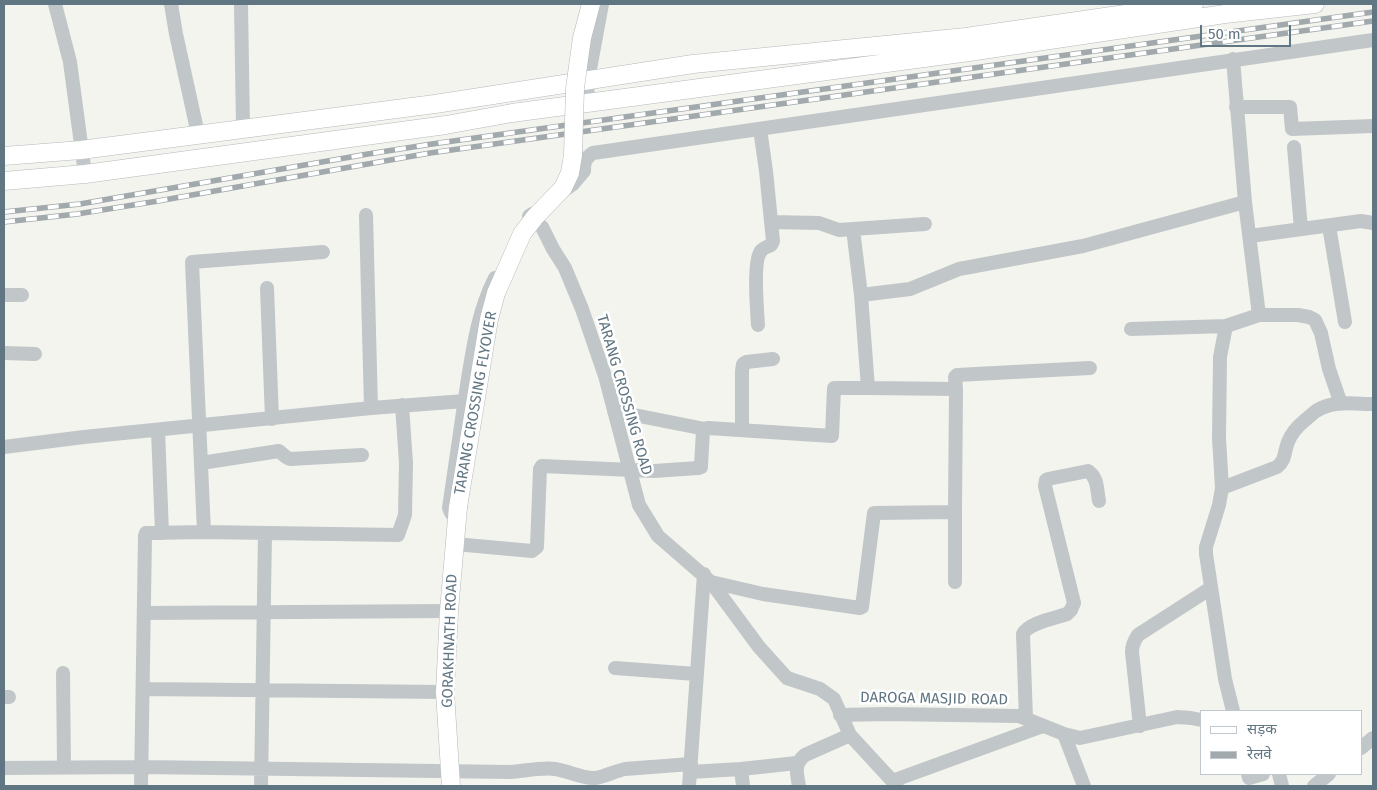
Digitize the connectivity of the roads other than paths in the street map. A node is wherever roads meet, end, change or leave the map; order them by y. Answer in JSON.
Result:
{"nodes":[{"id":1,"x":55,"y":4,"type":"edge"},
{"id":2,"x":171,"y":4,"type":"edge"},
{"id":3,"x":241,"y":4,"type":"edge"},
{"id":4,"x":591,"y":4,"type":"edge"},
{"id":5,"x":602,"y":4,"type":"edge"},
{"id":6,"x":1194,"y":4,"type":"edge"},
{"id":7,"x":1315,"y":4,"type":"edge"},
{"id":8,"x":1224,"y":9,"type":"edge"},
{"id":9,"x":1373,"y":40,"type":"edge"},
{"id":10,"x":1233,"y":60,"type":"junction"},
{"id":11,"x":588,"y":80,"type":"junction"},
{"id":12,"x":587,"y":103,"type":"junction"},
{"id":13,"x":1236,"y":107,"type":"junction"},
{"id":14,"x":1373,"y":126,"type":"edge"},
{"id":15,"x":243,"y":128,"type":"junction"},
{"id":16,"x":760,"y":129,"type":"junction"},
{"id":17,"x":198,"y":134,"type":"junction"},
{"id":18,"x":1294,"y":147,"type":"dead end"},
{"id":19,"x":81,"y":150,"type":"junction"},
{"id":20,"x":4,"y":156,"type":"edge"},
{"id":21,"x":85,"y":174,"type":"junction"},
{"id":22,"x":4,"y":181,"type":"edge"},
{"id":23,"x":1246,"y":202,"type":"junction"},
{"id":24,"x":366,"y":215,"type":"dead end"},
{"id":25,"x":529,"y":216,"type":"junction"},
{"id":26,"x":771,"y":222,"type":"junction"},
{"id":27,"x":1373,"y":223,"type":"edge"},
{"id":28,"x":925,"y":224,"type":"dead end"},
{"id":29,"x":1329,"y":226,"type":"junction"},
{"id":30,"x":853,"y":229,"type":"junction"},
{"id":31,"x":1301,"y":229,"type":"junction"},
{"id":32,"x":1250,"y":236,"type":"junction"},
{"id":33,"x":323,"y":252,"type":"dead end"},
{"id":34,"x":267,"y":288,"type":"dead end"},
{"id":35,"x":4,"y":295,"type":"edge"},
{"id":36,"x":22,"y":295,"type":"dead end"},
{"id":37,"x":862,"y":295,"type":"junction"},
{"id":38,"x":1259,"y":315,"type":"junction"},
{"id":39,"x":1345,"y":322,"type":"dead end"},
{"id":40,"x":758,"y":325,"type":"dead end"},
{"id":41,"x":1226,"y":326,"type":"junction"},
{"id":42,"x":1131,"y":329,"type":"dead end"},
{"id":43,"x":4,"y":353,"type":"edge"},
{"id":44,"x":35,"y":354,"type":"dead end"},
{"id":45,"x":773,"y":359,"type":"dead end"},
{"id":46,"x":1090,"y":368,"type":"dead end"},
{"id":47,"x":868,"y":388,"type":"junction"},
{"id":48,"x":956,"y":389,"type":"junction"},
{"id":49,"x":465,"y":401,"type":"junction"},
{"id":50,"x":1341,"y":404,"type":"junction"},
{"id":51,"x":1373,"y":404,"type":"edge"},
{"id":52,"x":402,"y":406,"type":"junction"},
{"id":53,"x":371,"y":408,"type":"junction"},
{"id":54,"x":614,"y":411,"type":"junction"},
{"id":55,"x":272,"y":419,"type":"junction"},
{"id":56,"x":200,"y":426,"type":"junction"},
{"id":57,"x":705,"y":429,"type":"junction"},
{"id":58,"x":158,"y":430,"type":"junction"},
{"id":59,"x":742,"y":430,"type":"junction"},
{"id":60,"x":4,"y":447,"type":"edge"},
{"id":61,"x":362,"y":455,"type":"dead end"},
{"id":62,"x":201,"y":463,"type":"junction"},
{"id":63,"x":629,"y":470,"type":"junction"},
{"id":64,"x":1222,"y":488,"type":"junction"},
{"id":65,"x":1099,"y":501,"type":"dead end"},
{"id":66,"x":955,"y":512,"type":"junction"},
{"id":67,"x":456,"y":526,"type":"junction"},
{"id":68,"x":204,"y":532,"type":"junction"},
{"id":69,"x":162,"y":533,"type":"junction"},
{"id":70,"x":265,"y":533,"type":"junction"},
{"id":71,"x":455,"y":544,"type":"junction"},
{"id":72,"x":708,"y":578,"type":"junction"},
{"id":73,"x":955,"y":582,"type":"dead end"},
{"id":74,"x":1211,"y":588,"type":"junction"},
{"id":75,"x":450,"y":611,"type":"junction"},
{"id":76,"x":144,"y":613,"type":"junction"},
{"id":77,"x":264,"y":613,"type":"junction"},
{"id":78,"x":615,"y":668,"type":"dead end"},
{"id":79,"x":63,"y":673,"type":"dead end"},
{"id":80,"x":696,"y":674,"type":"junction"},
{"id":81,"x":142,"y":689,"type":"junction"},
{"id":82,"x":263,"y":690,"type":"junction"},
{"id":83,"x":445,"y":692,"type":"junction"},
{"id":84,"x":1233,"y":710,"type":"edge"},
{"id":85,"x":840,"y":715,"type":"junction"},
{"id":86,"x":1026,"y":719,"type":"junction"},
{"id":87,"x":1200,"y":720,"type":"edge"},
{"id":88,"x":1043,"y":726,"type":"junction"},
{"id":89,"x":1140,"y":726,"type":"junction"},
{"id":90,"x":1064,"y":734,"type":"junction"},
{"id":91,"x":850,"y":736,"type":"junction"},
{"id":92,"x":1373,"y":738,"type":"edge"},
{"id":93,"x":1362,"y":747,"type":"edge"},
{"id":94,"x":797,"y":763,"type":"junction"},
{"id":95,"x":64,"y":767,"type":"junction"},
{"id":96,"x":141,"y":767,"type":"junction"},
{"id":97,"x":4,"y":768,"type":"edge"},
{"id":98,"x":691,"y":768,"type":"junction"},
{"id":99,"x":741,"y":768,"type":"junction"},
{"id":100,"x":262,"y":769,"type":"junction"},
{"id":101,"x":1248,"y":775,"type":"edge"},
{"id":102,"x":1260,"y":775,"type":"edge"},
{"id":103,"x":451,"y":779,"type":"edge"},
{"id":104,"x":895,"y":784,"type":"edge"},
{"id":105,"x":141,"y":786,"type":"edge"},
{"id":106,"x":261,"y":786,"type":"edge"},
{"id":107,"x":689,"y":786,"type":"edge"},
{"id":108,"x":743,"y":786,"type":"edge"},
{"id":109,"x":799,"y":786,"type":"edge"},
{"id":110,"x":1084,"y":786,"type":"edge"}],
"edges":[{"from":1,"to":19,"type":"street"},
{"from":2,"to":17,"type":"street"},
{"from":3,"to":15,"type":"street"},
{"from":4,"to":67,"type":"main road","name":"TARANG CROSSING FLYOVER","bridge":true},
{"from":5,"to":11,"type":"street"},
{"from":6,"to":11,"type":"main road"},
{"from":7,"to":8,"type":"main road"},
{"from":8,"to":12,"type":"main road"},
{"from":9,"to":10,"type":"street"},
{"from":10,"to":13,"type":"street"},
{"from":10,"to":16,"type":"street"},
{"from":11,"to":12,"type":"street"},
{"from":11,"to":15,"type":"main road"},
{"from":12,"to":21,"type":"main road"},
{"from":13,"to":14,"type":"street"},
{"from":13,"to":23,"type":"street"},
{"from":15,"to":17,"type":"main road"},
{"from":16,"to":25,"type":"street"},
{"from":16,"to":26,"type":"street"},
{"from":17,"to":19,"type":"main road"},
{"from":18,"to":31,"type":"street"},
{"from":19,"to":20,"type":"main road"},
{"from":19,"to":21,"type":"street"},
{"from":21,"to":22,"type":"main road"},
{"from":23,"to":32,"type":"street"},
{"from":23,"to":37,"type":"street"},
{"from":24,"to":53,"type":"street"},
{"from":25,"to":49,"type":"street"},
{"from":25,"to":54,"type":"street","name":"TARANG CROSSING ROAD"},
{"from":26,"to":30,"type":"street"},
{"from":26,"to":40,"type":"street"},
{"from":27,"to":29,"type":"street"},
{"from":28,"to":30,"type":"street"},
{"from":29,"to":31,"type":"street"},
{"from":29,"to":39,"type":"street"},
{"from":30,"to":37,"type":"street"},
{"from":31,"to":32,"type":"street"},
{"from":32,"to":38,"type":"street"},
{"from":33,"to":56,"type":"street"},
{"from":34,"to":55,"type":"street"},
{"from":35,"to":36,"type":"street"},
{"from":37,"to":47,"type":"street"},
{"from":38,"to":41,"type":"street"},
{"from":38,"to":50,"type":"street"},
{"from":41,"to":42,"type":"street"},
{"from":41,"to":64,"type":"street"},
{"from":43,"to":44,"type":"street"},
{"from":45,"to":59,"type":"street"},
{"from":46,"to":48,"type":"street"},
{"from":47,"to":48,"type":"street"},
{"from":47,"to":59,"type":"street"},
{"from":48,"to":66,"type":"street"},
{"from":49,"to":52,"type":"street"},
{"from":49,"to":67,"type":"street"},
{"from":50,"to":51,"type":"street"},
{"from":50,"to":64,"type":"street"},
{"from":52,"to":53,"type":"street"},
{"from":52,"to":70,"type":"street"},
{"from":53,"to":55,"type":"street"},
{"from":54,"to":57,"type":"street"},
{"from":54,"to":63,"type":"street","name":"TARANG CROSSING ROAD"},
{"from":55,"to":56,"type":"street"},
{"from":56,"to":58,"type":"street"},
{"from":56,"to":62,"type":"street"},
{"from":57,"to":59,"type":"street"},
{"from":57,"to":63,"type":"street"},
{"from":58,"to":60,"type":"street"},
{"from":58,"to":69,"type":"street"},
{"from":61,"to":62,"type":"street"},
{"from":62,"to":68,"type":"street"},
{"from":63,"to":71,"type":"street"},
{"from":63,"to":72,"type":"street","name":"TARANG CROSSING ROAD"},
{"from":64,"to":74,"type":"street"},
{"from":65,"to":86,"type":"street"},
{"from":66,"to":72,"type":"street"},
{"from":66,"to":73,"type":"street"},
{"from":67,"to":71,"type":"main road","name":"GORAKHNATH ROAD"},
{"from":68,"to":69,"type":"street"},
{"from":68,"to":70,"type":"street"},
{"from":69,"to":76,"type":"street"},
{"from":70,"to":77,"type":"street"},
{"from":71,"to":75,"type":"main road","name":"GORAKHNATH ROAD"},
{"from":72,"to":80,"type":"street"},
{"from":72,"to":85,"type":"street"},
{"from":74,"to":84,"type":"street"},
{"from":74,"to":89,"type":"street"},
{"from":75,"to":77,"type":"street"},
{"from":75,"to":83,"type":"main road","name":"GORAKHNATH ROAD"},
{"from":76,"to":77,"type":"street"},
{"from":76,"to":81,"type":"street"},
{"from":77,"to":82,"type":"street"},
{"from":78,"to":80,"type":"street"},
{"from":79,"to":95,"type":"street"},
{"from":80,"to":98,"type":"street"},
{"from":81,"to":82,"type":"street"},
{"from":81,"to":96,"type":"street"},
{"from":82,"to":83,"type":"street"},
{"from":82,"to":100,"type":"street"},
{"from":83,"to":103,"type":"main road","name":"GORAKHNATH ROAD"},
{"from":85,"to":86,"type":"street","name":"DAROGA MASJID ROAD"},
{"from":85,"to":91,"type":"street"},
{"from":86,"to":88,"type":"street","name":"DAROGA MASJID ROAD"},
{"from":87,"to":89,"type":"street","name":"DAROGA MASJID ROAD"},
{"from":88,"to":90,"type":"street","name":"DAROGA MASJID ROAD"},
{"from":88,"to":104,"type":"street"},
{"from":89,"to":90,"type":"street","name":"DAROGA MASJID ROAD"},
{"from":90,"to":110,"type":"street"},
{"from":91,"to":94,"type":"street"},
{"from":91,"to":104,"type":"street"},
{"from":92,"to":93,"type":"street"},
{"from":94,"to":99,"type":"street"},
{"from":94,"to":109,"type":"street"},
{"from":95,"to":96,"type":"street"},
{"from":95,"to":97,"type":"street"},
{"from":96,"to":100,"type":"street"},
{"from":96,"to":105,"type":"street"},
{"from":98,"to":99,"type":"street"},
{"from":98,"to":103,"type":"street"},
{"from":98,"to":107,"type":"street"},
{"from":99,"to":108,"type":"street"},
{"from":100,"to":103,"type":"street"},
{"from":100,"to":106,"type":"street"},
{"from":101,"to":102,"type":"street"}]}
